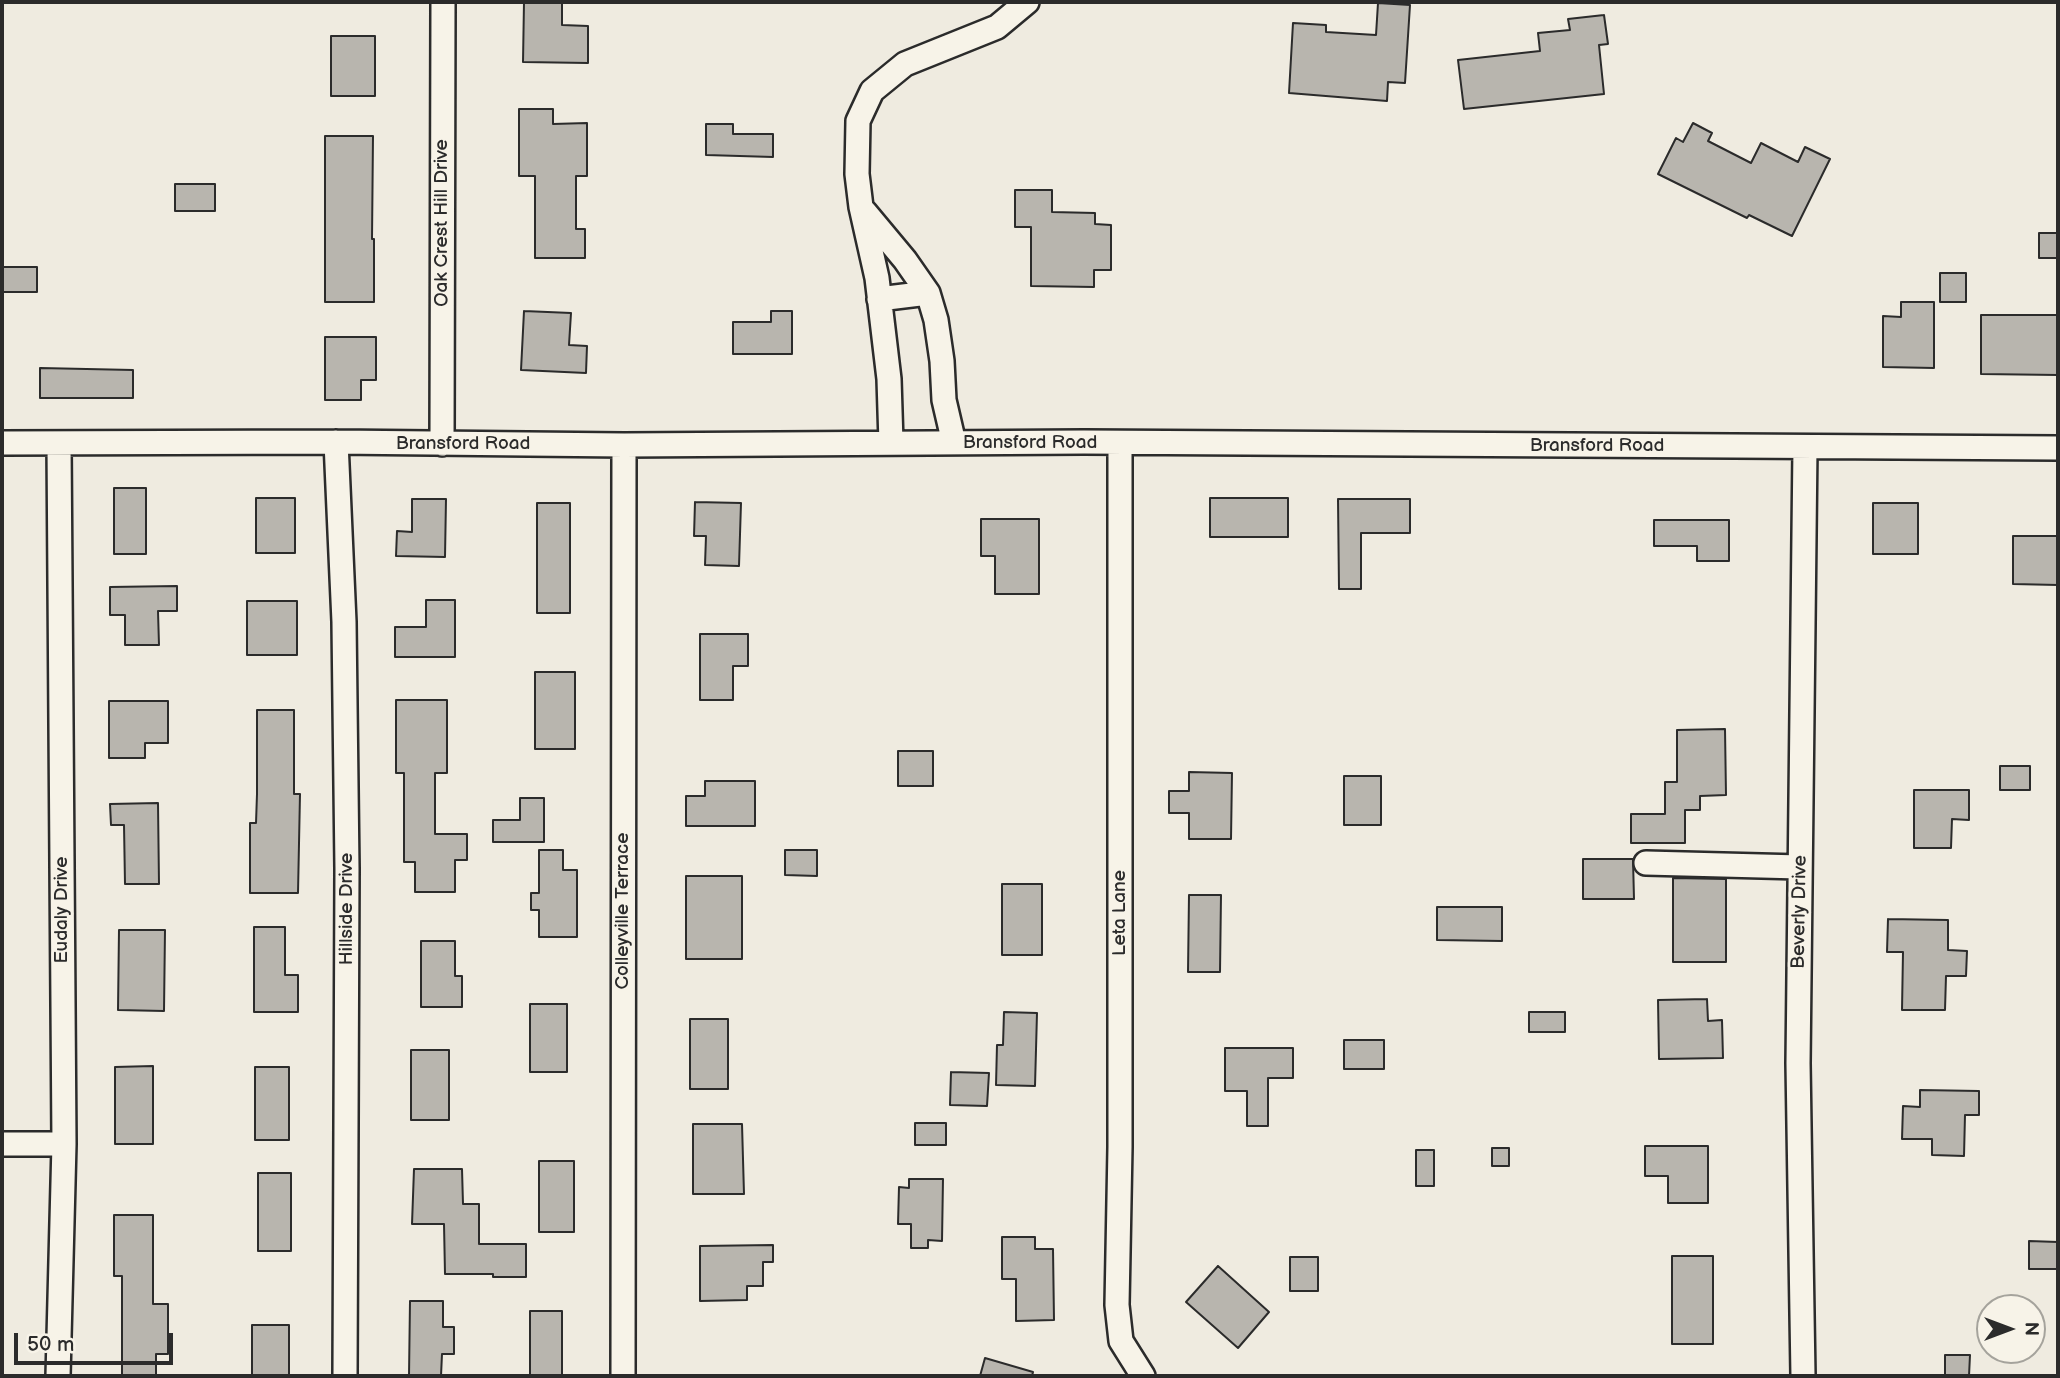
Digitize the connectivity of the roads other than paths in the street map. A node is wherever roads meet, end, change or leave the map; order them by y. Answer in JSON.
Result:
{"nodes":[{"id":1,"x":443,"y":2,"type":"edge"},
{"id":2,"x":1027,"y":2,"type":"edge"},
{"id":3,"x":861,"y":207,"type":"junction"},
{"id":4,"x":928,"y":293,"type":"junction"},
{"id":5,"x":879,"y":299,"type":"junction"},
{"id":6,"x":336,"y":442,"type":"junction"},
{"id":7,"x":2,"y":443,"type":"edge"},
{"id":8,"x":59,"y":443,"type":"junction"},
{"id":9,"x":891,"y":443,"type":"junction"},
{"id":10,"x":954,"y":443,"type":"junction"},
{"id":11,"x":1121,"y":443,"type":"junction"},
{"id":12,"x":442,"y":444,"type":"junction"},
{"id":13,"x":624,"y":445,"type":"junction"},
{"id":14,"x":1805,"y":447,"type":"junction"},
{"id":15,"x":2058,"y":448,"type":"edge"},
{"id":16,"x":1646,"y":863,"type":"dead end"},
{"id":17,"x":1800,"y":867,"type":"junction"},
{"id":18,"x":2,"y":1144,"type":"edge"},
{"id":19,"x":64,"y":1144,"type":"junction"},
{"id":20,"x":58,"y":1376,"type":"edge"},
{"id":21,"x":345,"y":1376,"type":"edge"},
{"id":22,"x":623,"y":1376,"type":"edge"},
{"id":23,"x":1143,"y":1376,"type":"edge"},
{"id":24,"x":1802,"y":1376,"type":"edge"}],
"edges":[{"from":1,"to":12,"type":"street","name":"Oak Crest Hill Drive"},
{"from":2,"to":3,"type":"street"},
{"from":3,"to":4,"type":"street"},
{"from":3,"to":5,"type":"street"},
{"from":4,"to":5,"type":"street"},
{"from":4,"to":10,"type":"street"},
{"from":5,"to":9,"type":"street"},
{"from":6,"to":8,"type":"street","name":"Bransford Road"},
{"from":6,"to":12,"type":"street","name":"Bransford Road"},
{"from":6,"to":21,"type":"street","name":"Hillside Drive"},
{"from":7,"to":8,"type":"street","name":"Bransford Road"},
{"from":8,"to":19,"type":"street","name":"Eudaly Drive"},
{"from":9,"to":10,"type":"street","name":"Bransford Road"},
{"from":9,"to":13,"type":"street","name":"Bransford Road"},
{"from":10,"to":11,"type":"street","name":"Bransford Road"},
{"from":11,"to":14,"type":"street","name":"Bransford Road"},
{"from":11,"to":23,"type":"street","name":"Leta Lane"},
{"from":12,"to":13,"type":"street","name":"Bransford Road"},
{"from":13,"to":22,"type":"street","name":"Colleyville Terrace"},
{"from":14,"to":15,"type":"street","name":"Bransford Road"},
{"from":14,"to":17,"type":"street","name":"Beverly Drive"},
{"from":16,"to":17,"type":"street"},
{"from":17,"to":24,"type":"street","name":"Beverly Drive"},
{"from":18,"to":19,"type":"street"},
{"from":19,"to":20,"type":"street","name":"Eudaly Drive"}]}
